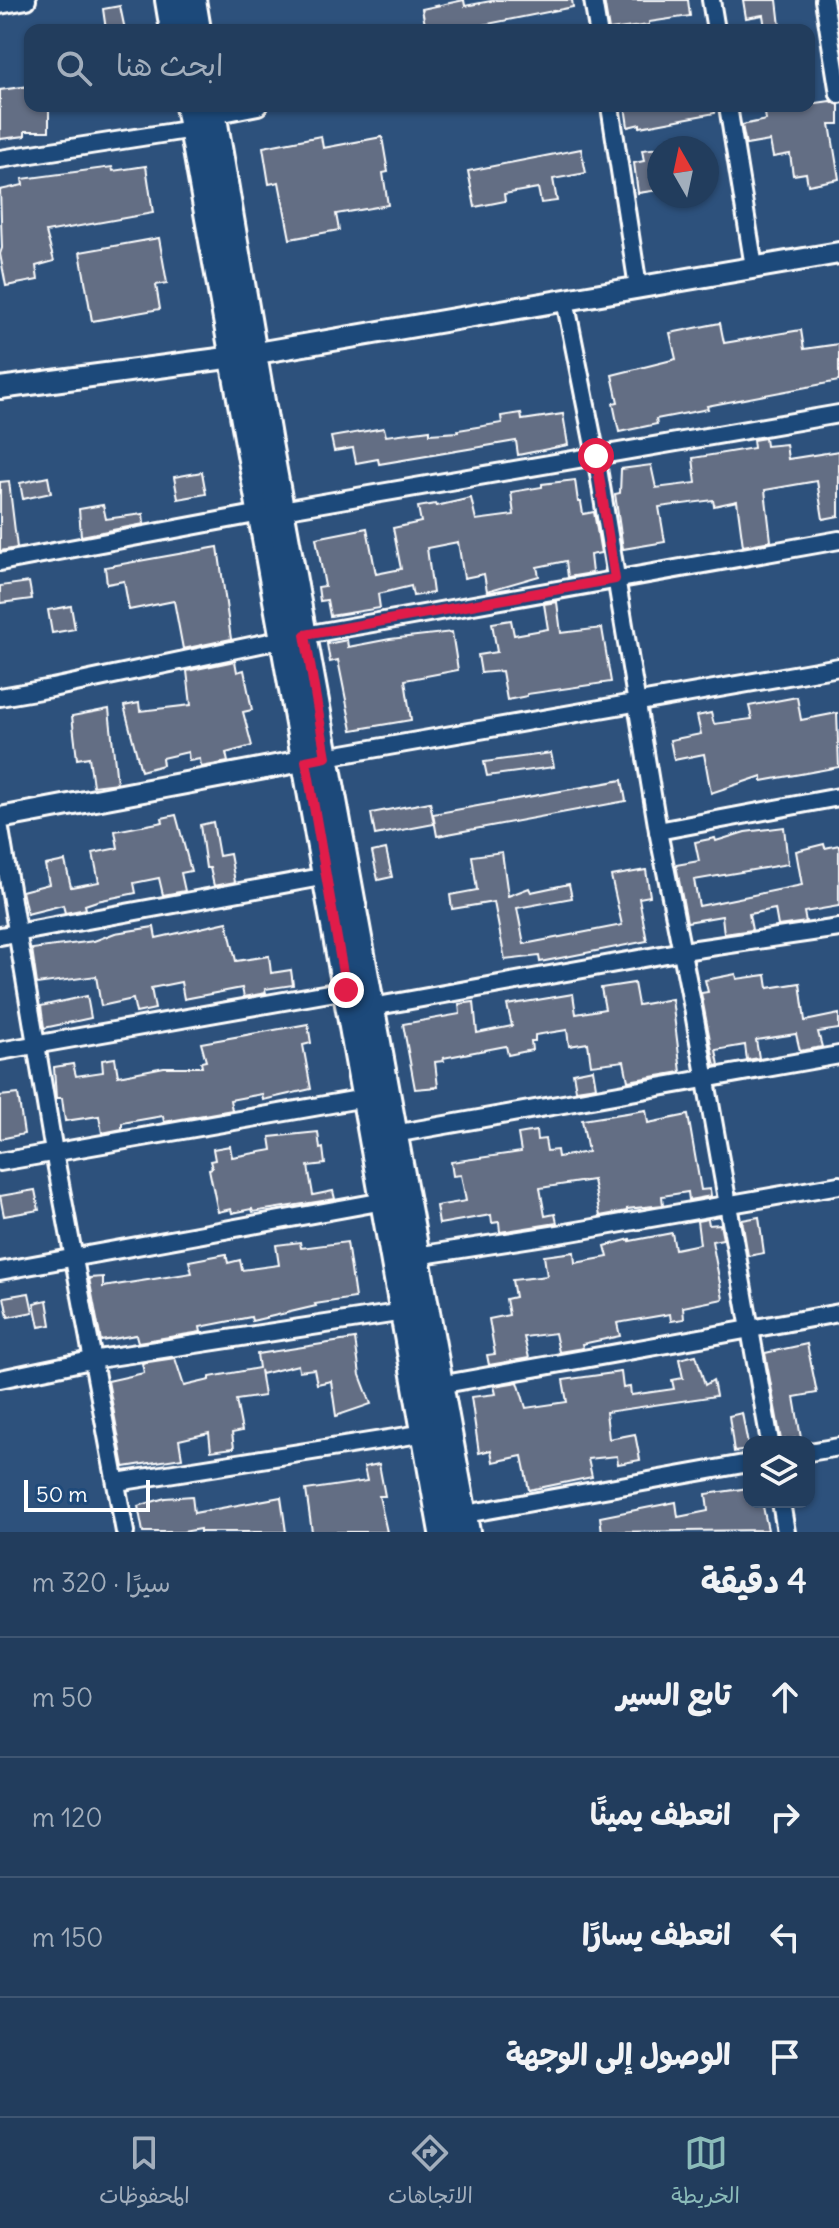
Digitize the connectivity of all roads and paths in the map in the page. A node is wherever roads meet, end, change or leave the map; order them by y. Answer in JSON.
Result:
{"nodes":[{"id":1,"x":27,"y":0,"type":"edge"},
{"id":2,"x":169,"y":0,"type":"edge"},
{"id":3,"x":192,"y":0,"type":"edge"},
{"id":4,"x":593,"y":0,"type":"edge"},
{"id":5,"x":711,"y":0,"type":"edge"},
{"id":6,"x":824,"y":0,"type":"edge"},
{"id":7,"x":0,"y":5,"type":"edge"},
{"id":8,"x":173,"y":24,"type":"edge"},
{"id":9,"x":196,"y":24,"type":"edge"},
{"id":10,"x":597,"y":24,"type":"edge"},
{"id":11,"x":715,"y":24,"type":"edge"},
{"id":12,"x":839,"y":94,"type":"edge"},
{"id":13,"x":611,"y":112,"type":"edge"},
{"id":14,"x":729,"y":112,"type":"edge"},
{"id":15,"x":201,"y":114,"type":"edge"},
{"id":16,"x":0,"y":159,"type":"edge"},
{"id":17,"x":839,"y":253,"type":"edge"},
{"id":18,"x":754,"y":267,"type":"junction"},
{"id":19,"x":638,"y":287,"type":"junction"},
{"id":20,"x":565,"y":300,"type":"junction"},
{"id":21,"x":244,"y":355,"type":"junction"},
{"id":22,"x":0,"y":388,"type":"edge"},
{"id":23,"x":839,"y":414,"type":"edge"},
{"id":24,"x":596,"y":456,"type":"junction"},
{"id":25,"x":271,"y":512,"type":"junction"},
{"id":26,"x":839,"y":540,"type":"edge"},
{"id":27,"x":0,"y":562,"type":"edge"},
{"id":28,"x":615,"y":579,"type":"junction"},
{"id":29,"x":294,"y":637,"type":"junction"},
{"id":30,"x":839,"y":667,"type":"edge"},
{"id":31,"x":0,"y":697,"type":"edge"},
{"id":32,"x":637,"y":704,"type":"junction"},
{"id":33,"x":316,"y":759,"type":"junction"},
{"id":34,"x":839,"y":797,"type":"edge"},
{"id":35,"x":0,"y":818,"type":"edge"},
{"id":36,"x":0,"y":829,"type":"edge"},
{"id":37,"x":658,"y":831,"type":"junction"},
{"id":38,"x":327,"y":876,"type":"junction"},
{"id":39,"x":839,"y":928,"type":"edge"},
{"id":40,"x":8,"y":934,"type":"edge"},
{"id":41,"x":683,"y":951,"type":"junction"},
{"id":42,"x":346,"y":990,"type":"junction"},
{"id":43,"x":372,"y":1007,"type":"junction"},
{"id":44,"x":37,"y":1044,"type":"junction"},
{"id":45,"x":0,"y":1051,"type":"edge"},
{"id":46,"x":839,"y":1055,"type":"edge"},
{"id":47,"x":706,"y":1078,"type":"junction"},
{"id":48,"x":365,"y":1098,"type":"junction"},
{"id":49,"x":394,"y":1134,"type":"junction"},
{"id":50,"x":54,"y":1152,"type":"junction"},
{"id":51,"x":0,"y":1162,"type":"edge"},
{"id":52,"x":839,"y":1185,"type":"edge"},
{"id":53,"x":384,"y":1201,"type":"junction"},
{"id":54,"x":727,"y":1204,"type":"junction"},
{"id":55,"x":416,"y":1256,"type":"junction"},
{"id":56,"x":73,"y":1258,"type":"junction"},
{"id":57,"x":0,"y":1271,"type":"edge"},
{"id":58,"x":404,"y":1312,"type":"junction"},
{"id":59,"x":839,"y":1313,"type":"edge"},
{"id":60,"x":749,"y":1329,"type":"junction"},
{"id":61,"x":91,"y":1360,"type":"junction"},
{"id":62,"x":0,"y":1379,"type":"edge"},
{"id":63,"x":439,"y":1385,"type":"junction"},
{"id":64,"x":426,"y":1433,"type":"junction"},
{"id":65,"x":769,"y":1436,"type":"edge"},
{"id":66,"x":839,"y":1447,"type":"edge"},
{"id":67,"x":815,"y":1451,"type":"edge"},
{"id":68,"x":743,"y":1464,"type":"edge"},
{"id":69,"x":117,"y":1482,"type":"junction"},
{"id":70,"x":782,"y":1508,"type":"edge"},
{"id":71,"x":453,"y":1524,"type":"edge"},
{"id":72,"x":125,"y":1532,"type":"edge"},
{"id":73,"x":786,"y":1532,"type":"edge"}],
"edges":[{"from":1,"to":7,"type":"street"},
{"from":2,"to":8,"type":"main road"},
{"from":3,"to":9,"type":"main road"},
{"from":4,"to":10,"type":"street"},
{"from":5,"to":11,"type":"street"},
{"from":6,"to":12,"type":"street"},
{"from":13,"to":19,"type":"street"},
{"from":14,"to":18,"type":"street"},
{"from":15,"to":16,"type":"street"},
{"from":15,"to":21,"type":"main road"},
{"from":17,"to":18,"type":"street"},
{"from":18,"to":19,"type":"street"},
{"from":19,"to":20,"type":"street"},
{"from":20,"to":21,"type":"street"},
{"from":20,"to":24,"type":"street"},
{"from":21,"to":22,"type":"street"},
{"from":21,"to":25,"type":"main road"},
{"from":23,"to":24,"type":"street"},
{"from":24,"to":25,"type":"street"},
{"from":24,"to":28,"type":"street"},
{"from":25,"to":27,"type":"street"},
{"from":25,"to":29,"type":"main road"},
{"from":26,"to":28,"type":"street"},
{"from":28,"to":29,"type":"street"},
{"from":28,"to":32,"type":"street"},
{"from":29,"to":31,"type":"street"},
{"from":29,"to":33,"type":"main road"},
{"from":30,"to":32,"type":"street"},
{"from":32,"to":33,"type":"street"},
{"from":32,"to":37,"type":"street"},
{"from":33,"to":35,"type":"street"},
{"from":33,"to":38,"type":"main road"},
{"from":33,"to":43,"type":"main road"},
{"from":34,"to":37,"type":"street"},
{"from":36,"to":40,"type":"street"},
{"from":37,"to":41,"type":"street"},
{"from":38,"to":40,"type":"street"},
{"from":38,"to":42,"type":"main road"},
{"from":39,"to":41,"type":"street"},
{"from":40,"to":44,"type":"street"},
{"from":41,"to":43,"type":"street"},
{"from":41,"to":47,"type":"street"},
{"from":42,"to":44,"type":"street"},
{"from":42,"to":48,"type":"main road"},
{"from":43,"to":49,"type":"main road"},
{"from":44,"to":45,"type":"street"},
{"from":44,"to":50,"type":"street"},
{"from":46,"to":47,"type":"street"},
{"from":47,"to":49,"type":"street"},
{"from":47,"to":54,"type":"street"},
{"from":48,"to":50,"type":"street"},
{"from":48,"to":53,"type":"main road"},
{"from":49,"to":55,"type":"main road"},
{"from":50,"to":51,"type":"street"},
{"from":50,"to":56,"type":"street"},
{"from":52,"to":54,"type":"street"},
{"from":53,"to":56,"type":"street"},
{"from":53,"to":58,"type":"main road"},
{"from":54,"to":55,"type":"street"},
{"from":54,"to":60,"type":"street"},
{"from":55,"to":63,"type":"main road"},
{"from":56,"to":57,"type":"street"},
{"from":56,"to":61,"type":"street"},
{"from":58,"to":61,"type":"street"},
{"from":58,"to":64,"type":"main road"},
{"from":59,"to":60,"type":"street"},
{"from":60,"to":63,"type":"street"},
{"from":60,"to":65,"type":"street"},
{"from":61,"to":62,"type":"street"},
{"from":61,"to":69,"type":"street"},
{"from":63,"to":71,"type":"main road"},
{"from":64,"to":69,"type":"street"},
{"from":64,"to":71,"type":"main road"},
{"from":66,"to":67,"type":"street"},
{"from":68,"to":71,"type":"street"},
{"from":69,"to":72,"type":"street"},
{"from":70,"to":73,"type":"street"}]}
